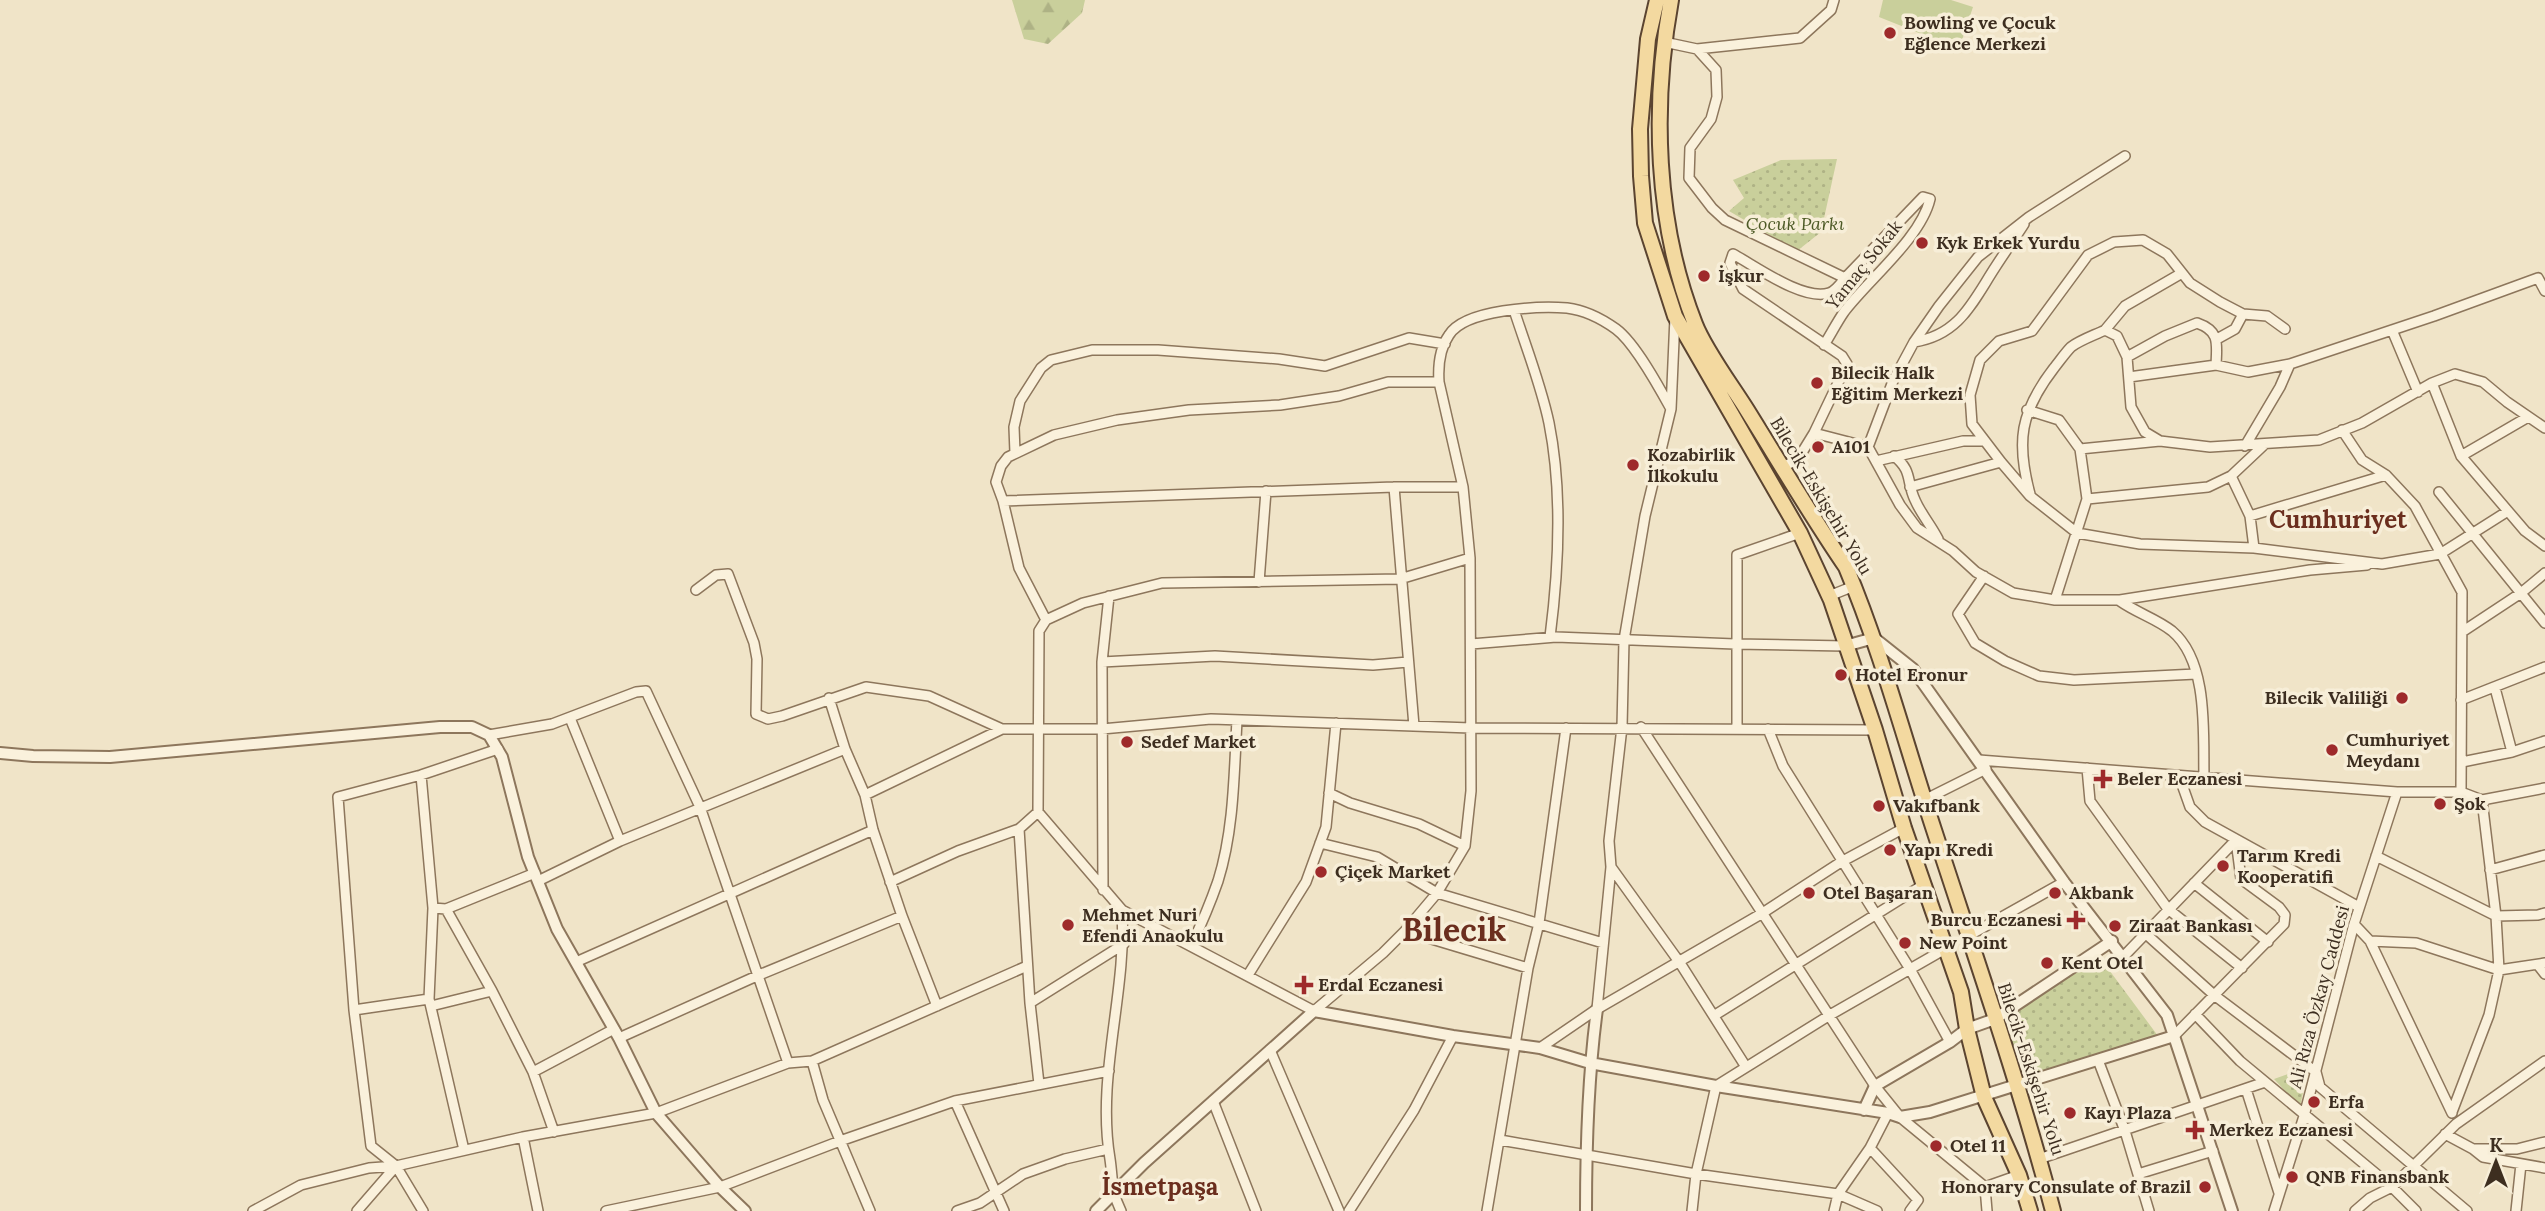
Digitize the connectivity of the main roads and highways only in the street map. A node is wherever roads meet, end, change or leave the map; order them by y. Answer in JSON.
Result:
{"nodes":[{"id":1,"x":1657,"y":0,"type":"edge"},
{"id":2,"x":1671,"y":0,"type":"edge"},
{"id":3,"x":2030,"y":1211,"type":"edge"},
{"id":4,"x":2053,"y":1211,"type":"edge"}],
"edges":[{"from":1,"to":3,"type":"main road","name":"Bilecik-Eskişehir Yolu"},
{"from":2,"to":4,"type":"main road","name":"Bilecik-Eskişehir Yolu"}]}
